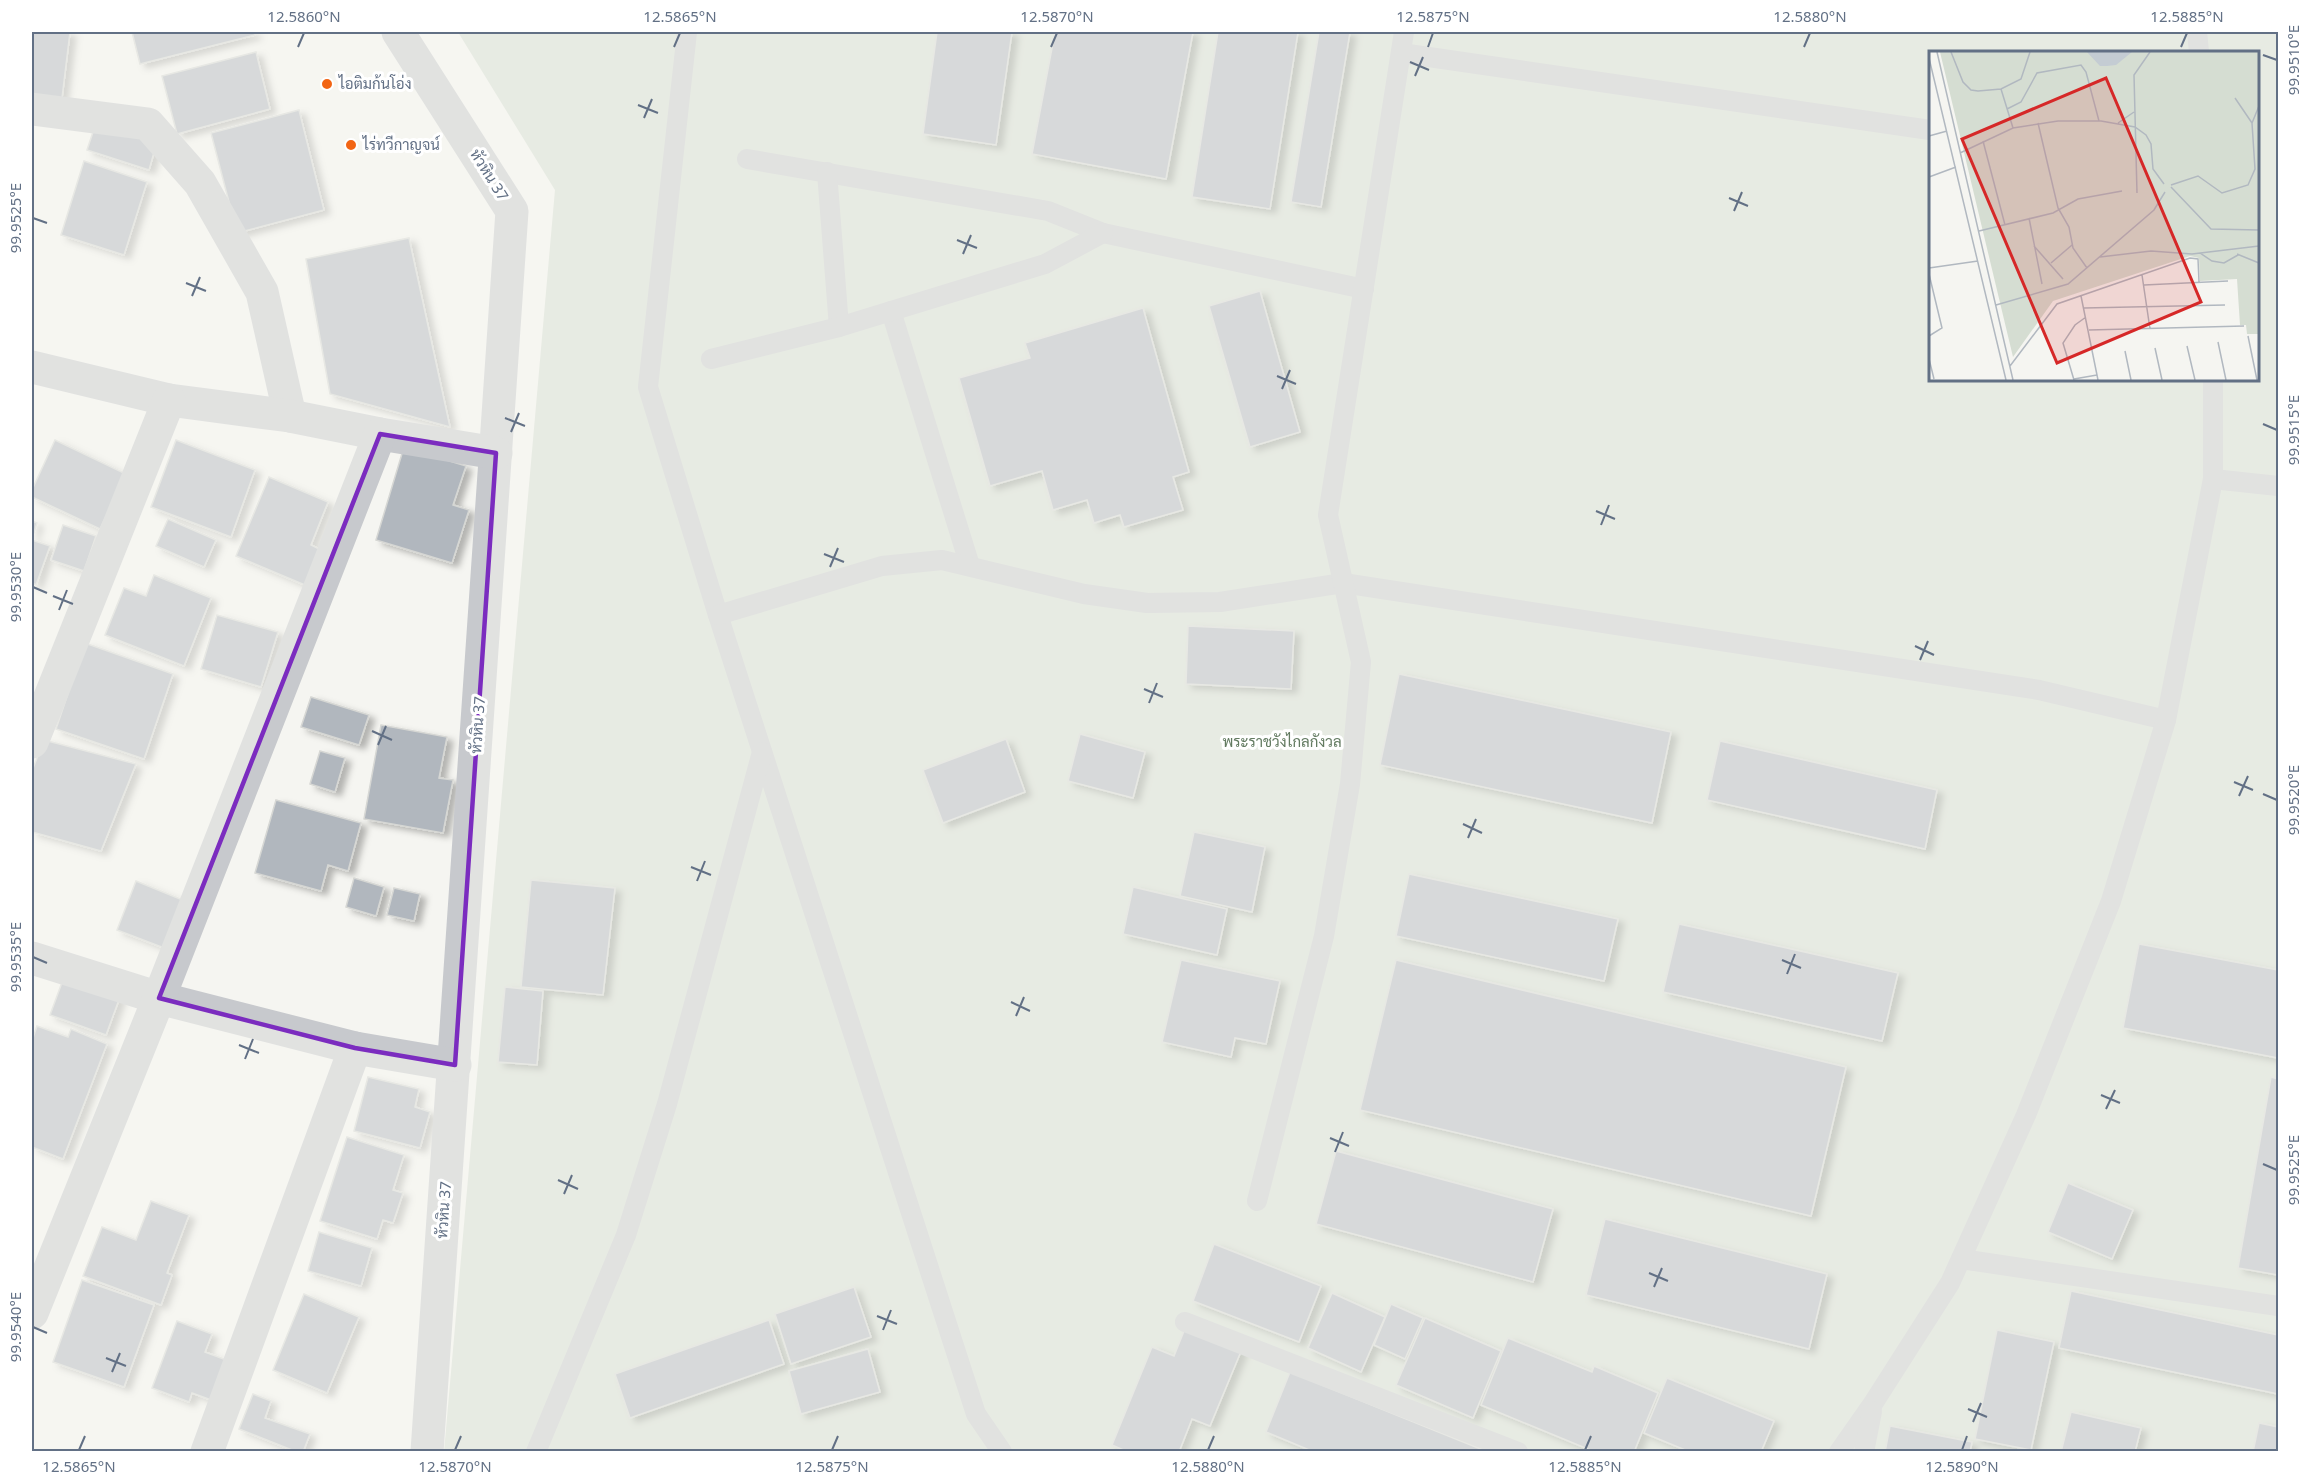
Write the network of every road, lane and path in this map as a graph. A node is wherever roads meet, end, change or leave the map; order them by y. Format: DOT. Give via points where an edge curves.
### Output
graph roads {
  1 [pos="398,32"];
  2 [pos="687,32"];
  3 [pos="1404,32"];
  4 [pos="2197,32"];
  5 [pos="2199,51"];
  6 [pos="1401,53"];
  7 [pos="32,109"];
  8 [pos="1929,130"];
  9 [pos="747,159"];
  10 [pos="827,172"];
  11 [pos="1103,233"];
  12 [pos="1364,289"];
  13 [pos="891,311"];
  14 [pos="838,327"];
  15 [pos="711,359"];
  16 [pos="32,367"];
  17 [pos="2213,381"];
  18 [pos="169,400"];
  19 [pos="290,416"];
  20 [pos="380,434"];
  21 [pos="496,453"];
  22 [pos="2213,479"];
  23 [pos="2278,486"];
  24 [pos="970,566"];
  25 [pos="1343,583"];
  26 [pos="718,615"];
  27 [pos="2166,720"];
  28 [pos="32,742"];
  29 [pos="762,752"];
  30 [pos="32,958"];
  31 [pos="159,998"];
  32 [pos="355,1048"];
  33 [pos="455,1065"];
  34 [pos="1257,1201"];
  35 [pos="1961,1259"];
  36 [pos="2278,1306"];
  37 [pos="32,1313"];
  38 [pos="1185,1322"];
  39 [pos="1874,1402"];
  40 [pos="207,1452"];
  41 [pos="427,1452"];
  42 [pos="536,1452"];
  43 [pos="1002,1452"];
  44 [pos="1518,1452"];
  45 [pos="1839,1452"];
  46 [pos="1864,1452"];
  1 -- 21 [label="street, หัวหิน 37" via="512,212"];
  2 -- 26 [label="lane" via="648,387"];
  3 -- 6 [label="lane"];
  4 -- 5 [label="lane"];
  6 -- 8 [label="lane"];
  6 -- 12 [label="lane"];
  7 -- 19 [label="street" via="148,123 200,183 262,292"];
  9 -- 10 [label="lane"];
  10 -- 11 [label="lane" via="1048,211"];
  10 -- 14 [label="lane"];
  11 -- 12 [label="lane"];
  11 -- 13 [label="lane" via="1045,264"];
  12 -- 25 [label="lane" via="1328,515"];
  13 -- 14 [label="lane"];
  13 -- 24 [label="lane"];
  14 -- 15 [label="lane"];
  16 -- 18 [label="street"];
  17 -- 22 [label="lane"];
  18 -- 19 [label="street"];
  18 -- 28 [label="street"];
  19 -- 20 [label="street"];
  20 -- 21 [label="street"];
  20 -- 31 [label="street"];
  21 -- 33 [label="street, หัวหิน 37"];
  22 -- 23 [label="lane"];
  22 -- 27 [label="lane"];
  24 -- 25 [label="lane" via="1084,594 1147,603 1220,602"];
  24 -- 26 [label="lane" via="942,560 882,566"];
  25 -- 27 [label="lane" via="2039,690"];
  25 -- 34 [label="lane" via="1361,662 1350,784 1324,936"];
  26 -- 29 [label="lane"];
  27 -- 35 [label="lane" via="2111,901 2026,1115"];
  29 -- 42 [label="lane" via="667,1104 626,1235"];
  29 -- 43 [label="lane" via="976,1414"];
  30 -- 31 [label="street"];
  31 -- 32 [label="street"];
  31 -- 37 [label="street"];
  32 -- 33 [label="street"];
  32 -- 40 [label="street"];
  33 -- 41 [label="street, หัวหิน 37"];
  35 -- 36 [label="lane"];
  35 -- 39 [label="lane" via="1950,1283"];
  38 -- 44 [label="lane"];
  39 -- 45 [label="lane"];
  39 -- 46 [label="lane"];
}
